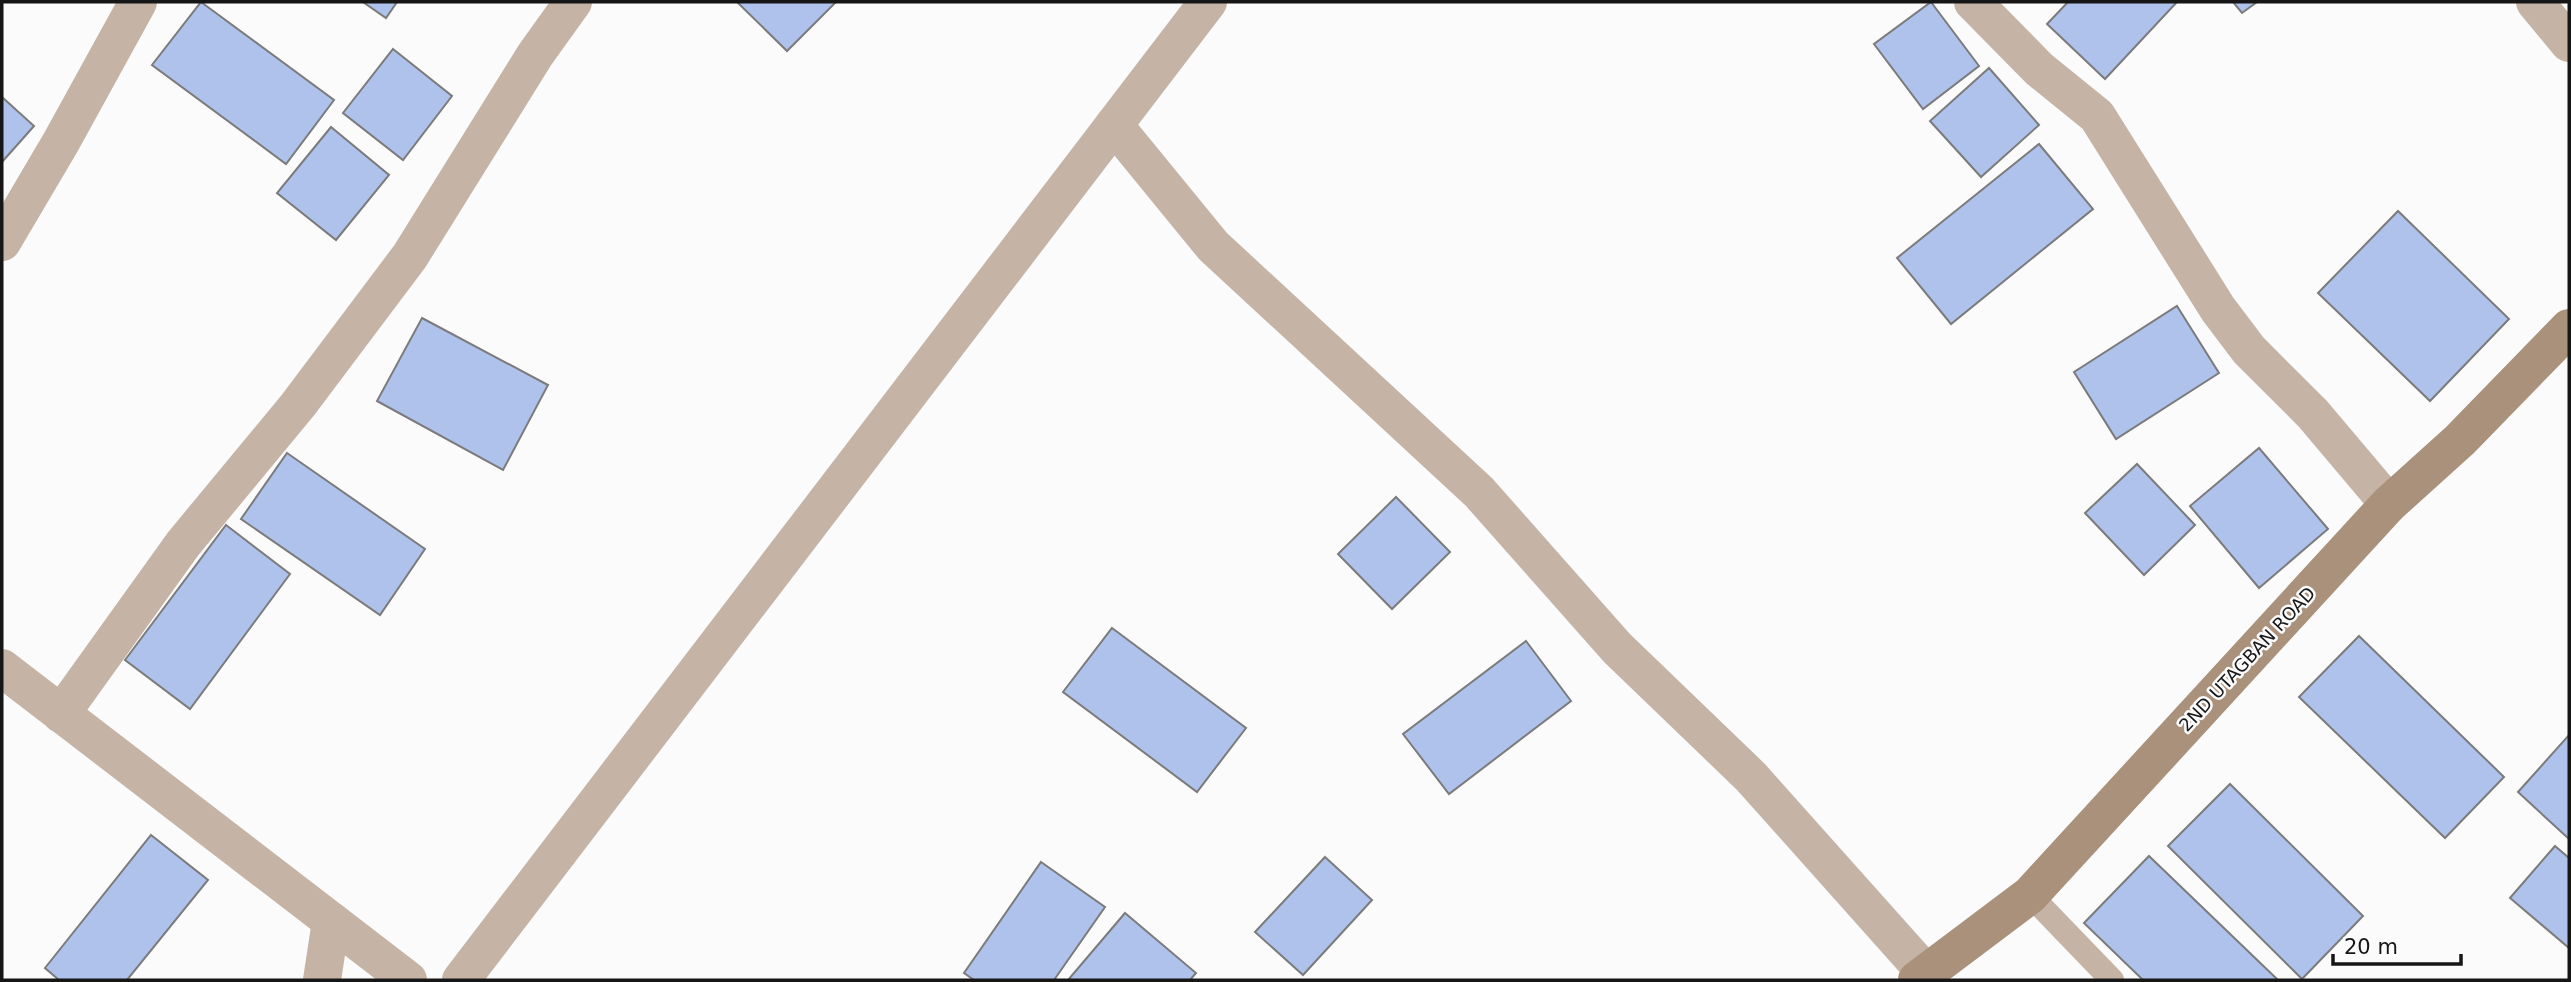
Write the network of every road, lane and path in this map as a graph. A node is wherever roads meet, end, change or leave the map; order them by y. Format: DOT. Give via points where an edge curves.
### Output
graph roads {
  1 [pos="138,2"];
  2 [pos="573,2"];
  3 [pos="1208,2"];
  4 [pos="1973,2"];
  5 [pos="2535,2"];
  6 [pos="2569,43"];
  7 [pos="1114,125"];
  8 [pos="2,242"];
  9 [pos="2569,328"];
  10 [pos="2389,504"];
  11 [pos="5,678"];
  12 [pos="61,714"];
  13 [pos="2030,895"];
  14 [pos="331,921"];
  15 [pos="1921,976"];
  16 [pos="322,980"];
  17 [pos="408,980"];
  18 [pos="461,980"];
  19 [pos="2112,980"];
  1 -- 8 [label="street"];
  2 -- 12 [label="street" via="535,54 410,256 298,405 183,544"];
  3 -- 7 [label="street"];
  4 -- 10 [label="street" via="2039,69 2097,116 2218,309 2249,350 2313,414"];
  5 -- 6 [label="street"];
  7 -- 15 [label="street" via="1213,246 1479,492 1617,648 1751,777"];
  7 -- 18 [label="street"];
  9 -- 10 [label="street, 2ND UTAGBAN ROAD" via="2460,440"];
  10 -- 13 [label="street, 2ND UTAGBAN ROAD"];
  11 -- 12 [label="street"];
  12 -- 14 [label="street"];
  13 -- 15 [label="street, 2ND UTAGBAN ROAD"];
  13 -- 19 [label="lane"];
  14 -- 16 [label="street"];
  14 -- 17 [label="street"];
}
